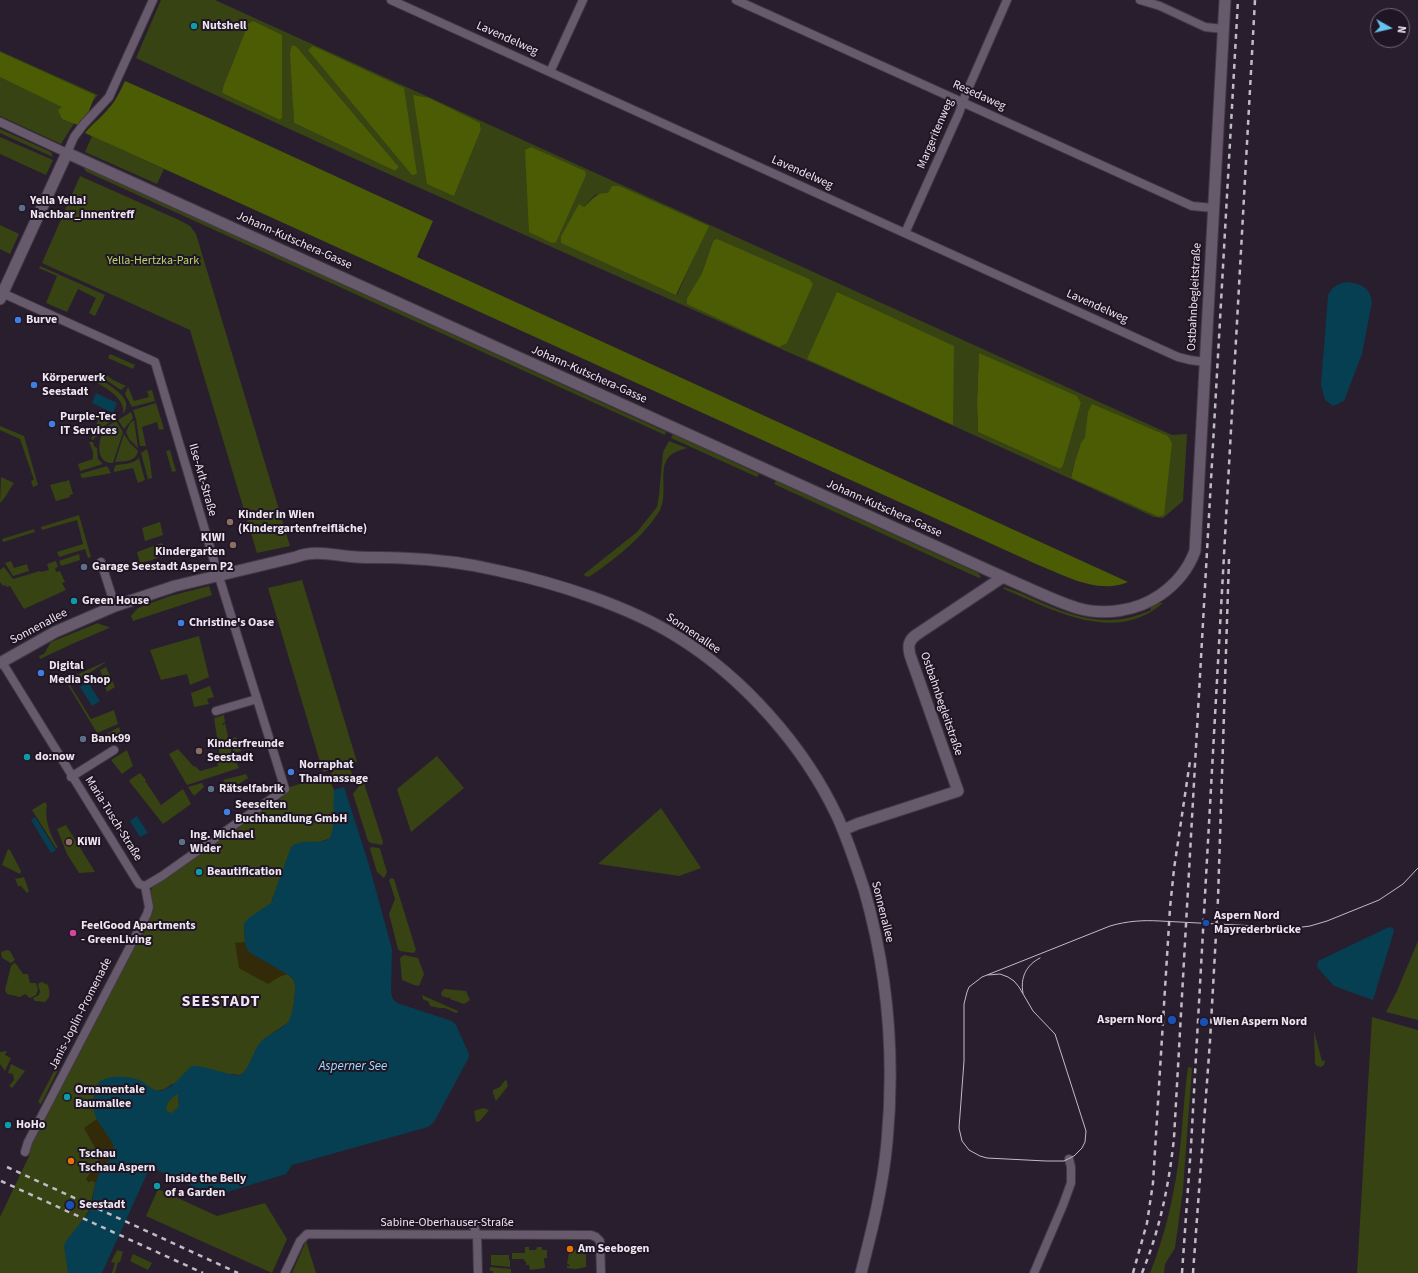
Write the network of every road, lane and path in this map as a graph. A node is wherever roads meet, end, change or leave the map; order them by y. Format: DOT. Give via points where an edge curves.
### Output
graph roads {
  1 [pos="153,0"];
  2 [pos="391,0"];
  3 [pos="583,0"];
  4 [pos="736,0"];
  5 [pos="1007,0"];
  6 [pos="1140,0"];
  7 [pos="1225,0"];
  8 [pos="1223,29"];
  9 [pos="550,72"];
  10 [pos="963,102"];
  11 [pos="0,122"];
  12 [pos="67,153"];
  13 [pos="1213,208"];
  14 [pos="905,233"];
  15 [pos="1,295"];
  16 [pos="1205,362"];
  17 [pos="101,562"];
  18 [pos="218,575"];
  19 [pos="1003,577"];
  20 [pos="1171,588"];
  21 [pos="115,606"];
  22 [pos="0,662"];
  23 [pos="257,699"];
  24 [pos="216,711"];
  25 [pos="114,750"];
  26 [pos="72,777"];
  27 [pos="843,830"];
  28 [pos="145,886"];
  29 [pos="25,1152"];
  30 [pos="1069,1159"];
  31 [pos="473,1224"];
  32 [pos="477,1236"];
  33 [pos="285,1273"];
  34 [pos="478,1273"];
  35 [pos="601,1273"];
  36 [pos="861,1273"];
  37 [pos="1034,1273"];
  1 -- 12 [label="street" via="109,97 83,125"];
  2 -- 9 [label="street, Lavendelweg"];
  3 -- 9 [label="street"];
  4 -- 10 [label="street, Resedaweg"];
  5 -- 10 [label="street, Margeritenweg"];
  6 -- 8 [label="street" via="1160,6 1205,27"];
  7 -- 8 [label="street, Ostbahnbegleitstraße"];
  8 -- 13 [label="street, Ostbahnbegleitstraße"];
  9 -- 14 [label="street, Lavendelweg"];
  10 -- 13 [label="street, Resedaweg" via="1192,206"];
  10 -- 14 [label="street, Margeritenweg"];
  11 -- 12 [label="street, Johann-Kutschera-Gasse"];
  12 -- 15 [label="street"];
  12 -- 19 [label="street, Johann-Kutschera-Gasse"];
  13 -- 16 [label="street, Ostbahnbegleitstraße"];
  14 -- 16 [label="street, Lavendelweg" via="1178,357"];
  15 -- 18 [label="street, Ilse-Arlt-Straße" via="155,362"];
  16 -- 20 [label="street, Ostbahnbegleitstraße" via="1195,551 1190,564"];
  17 -- 21 [label="street"];
  18 -- 21 [label="street, Sonnenallee"];
  18 -- 23 [label="street, Ilse-Arlt-Straße"];
  18 -- 27 [label="street, Sonnenallee" via="308,553 422,559 472,565 515,574 612,605 674,634 741,686 780,729 804,761 831,804"];
  19 -- 20 [label="street, Johann-Kutschera-Gasse" via="1058,601 1100,612 1124,610 1150,601"];
  19 -- 27 [label="street, Ostbahnbegleitstraße" via="916,634 909,643 910,656 958,791"];
  21 -- 22 [label="street, Sonnenallee" via="54,632"];
  22 -- 26 [label="street, Maria-Tusch-Straße"];
  23 -- 24 [label="street"];
  23 -- 28 [label="street, Ilse-Arlt-Straße" via="285,790"];
  25 -- 26 [label="street"];
  26 -- 28 [label="street, Maria-Tusch-Straße" via="139,884"];
  27 -- 36 [label="street, Sonnenallee" via="875,932 890,1041 891,1083 887,1145 878,1200"];
  28 -- 29 [label="street, Janis-Joplin-Promenade" via="149,907 147,914"];
  30 -- 37 [label="street" via="1071,1184"];
  31 -- 32 [label="street"];
  32 -- 33 [label="street, Sabine-Oberhauser-Straße" via="308,1234 300,1241"];
  32 -- 34 [label="street"];
  32 -- 35 [label="street, Sabine-Oberhauser-Straße" via="591,1235 600,1241"];
}
